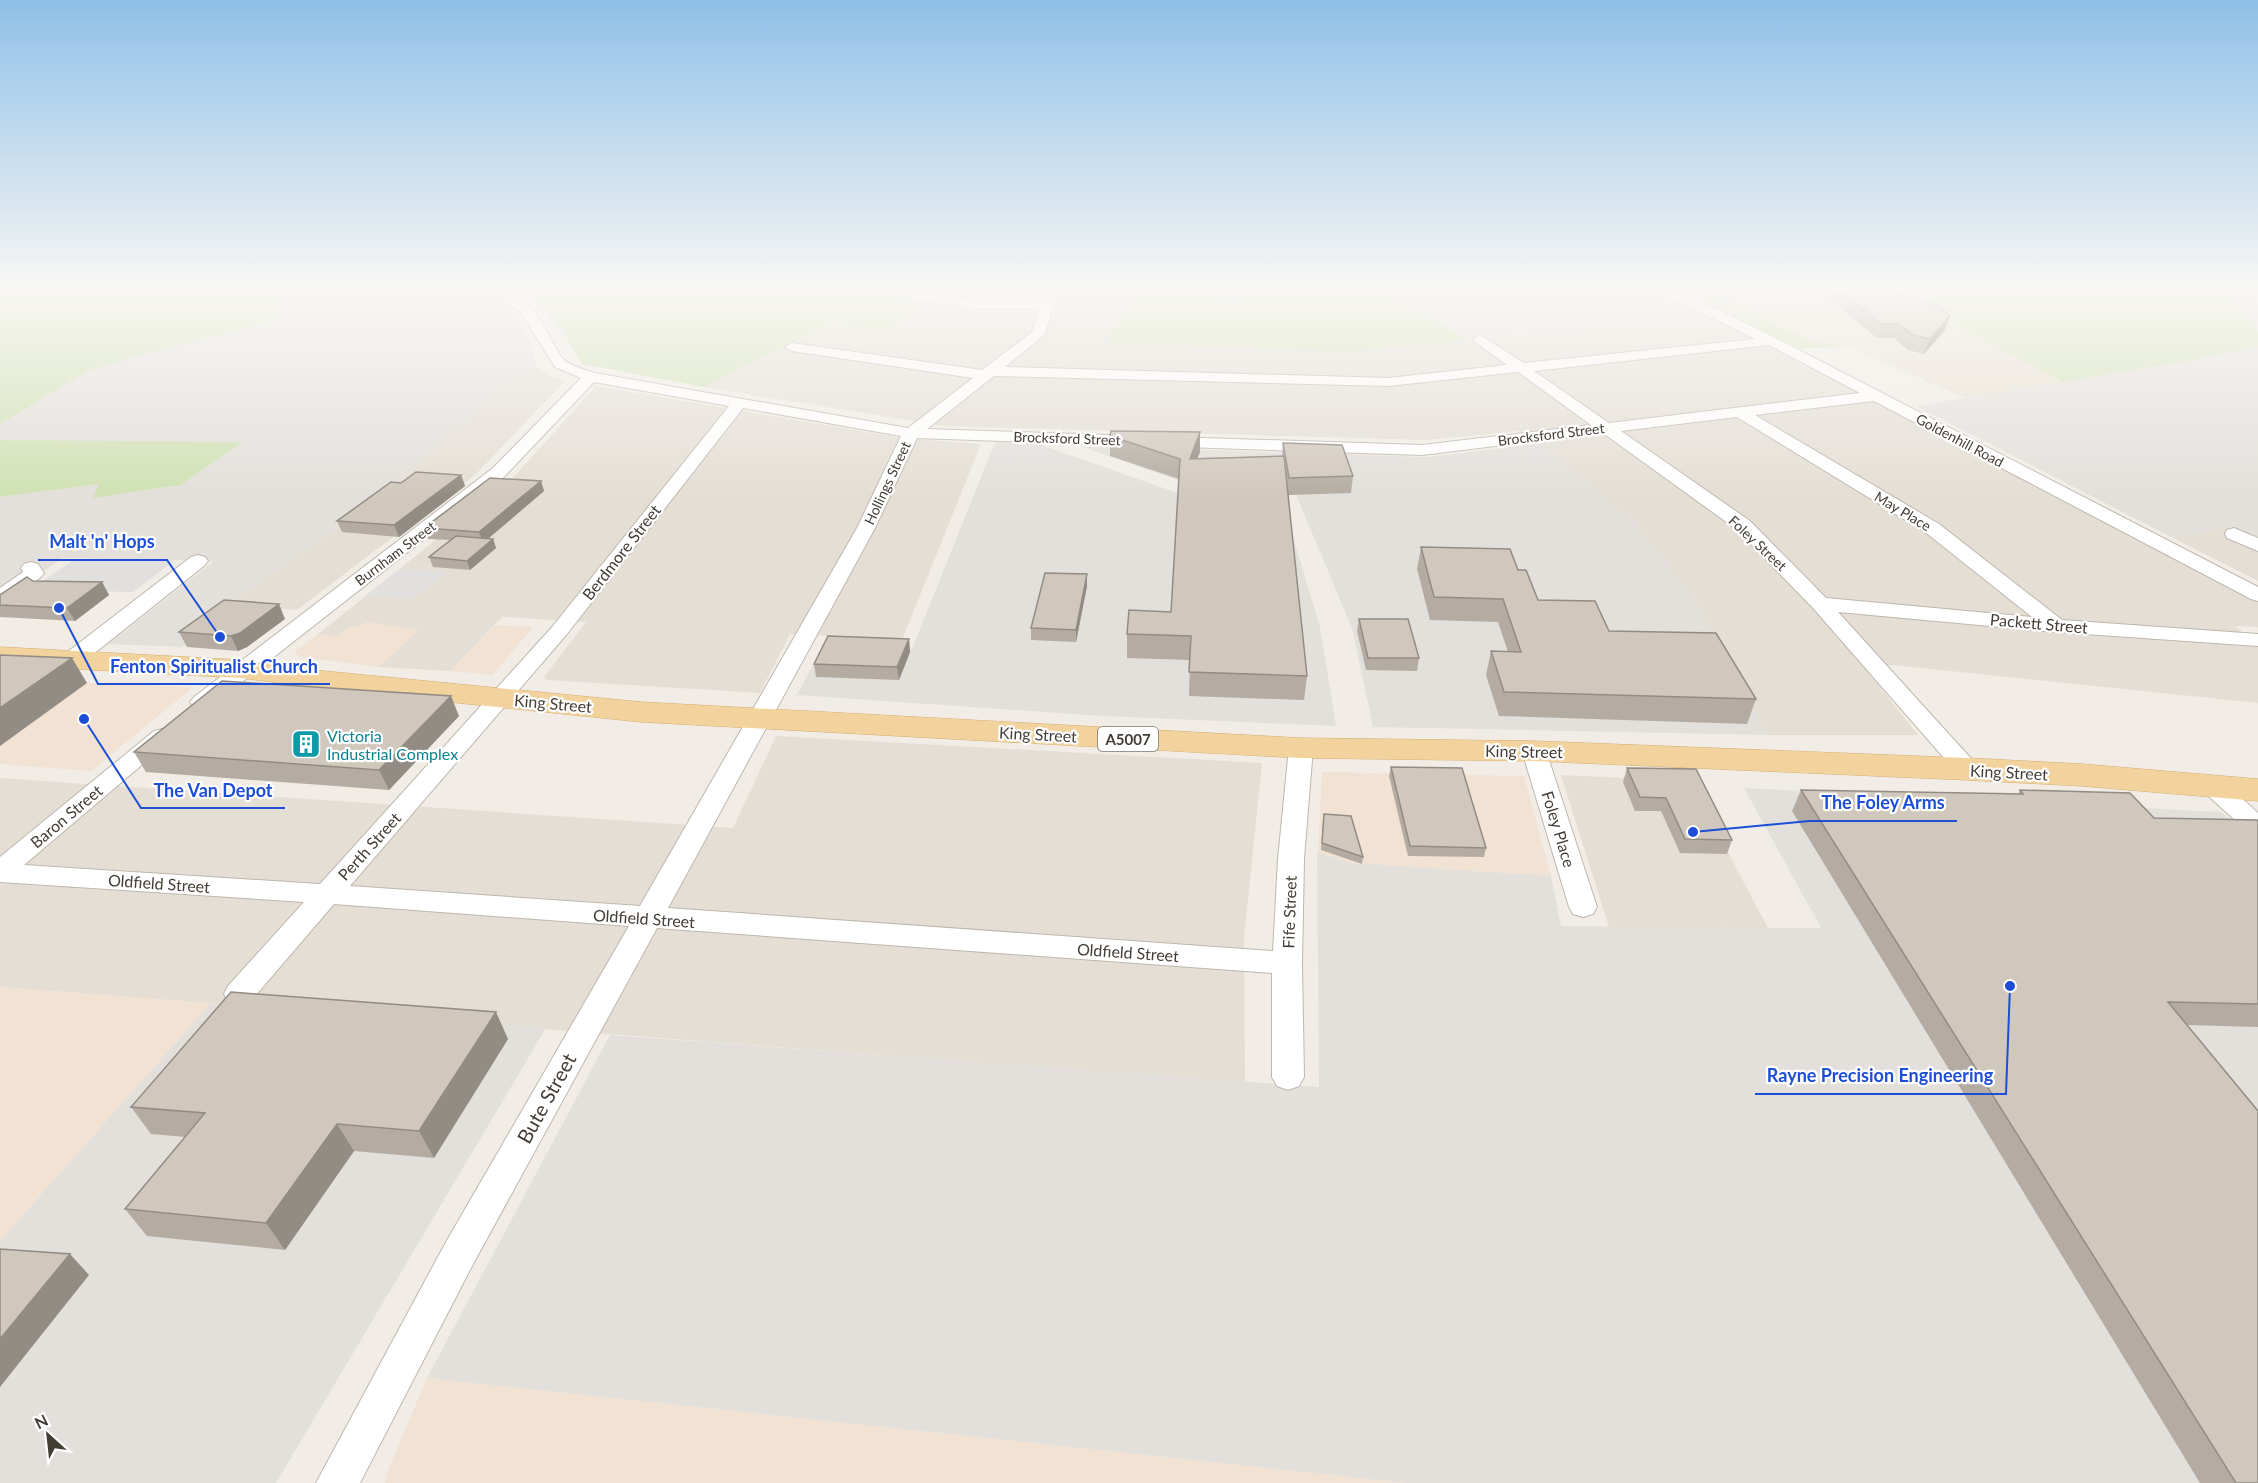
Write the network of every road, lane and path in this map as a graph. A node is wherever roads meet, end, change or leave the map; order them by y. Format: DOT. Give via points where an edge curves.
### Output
graph roads {
  1 [pos="558,360"];
  2 [pos="891,360"];
  3 [pos="1003,360"];
  4 [pos="1511,360"];
  5 [pos="1594,360"];
  6 [pos="1808,360"];
  7 [pos="1522,368"];
  8 [pos="986,373"];
  9 [pos="591,377"];
  10 [pos="1876,396"];
  11 [pos="740,402"];
  12 [pos="1739,412"];
  13 [pos="1605,427"];
  14 [pos="911,433"];
  15 [pos="2234,534"];
  16 [pos="2258,545"];
  17 [pos="198,561"];
  18 [pos="31,568"];
  19 [pos="2258,595"];
  20 [pos="0,598"];
  21 [pos="1821,604"];
  22 [pos="2056,626"];
  23 [pos="2258,640"];
  24 [pos="0,656"];
  25 [pos="74,658"];
  26 [pos="242,669"];
  27 [pos="499,699"];
  28 [pos="762,718"];
  29 [pos="1301,748"];
  30 [pos="1534,751"];
  31 [pos="1967,769"];
  32 [pos="2212,785"];
  33 [pos="2258,790"];
  34 [pos="2258,827"];
  35 [pos="0,872"];
  36 [pos="327,894"];
  37 [pos="1583,907"];
  38 [pos="649,918"];
  39 [pos="1287,963"];
  40 [pos="239,994"];
  41 [pos="1288,1077"];
  42 [pos="337,1483"];
  1 -- 9 [label="street, Brocksford Street"];
  2 -- 8 [label="street"];
  3 -- 8 [label="street, Hollings Street"];
  4 -- 7 [label="street, Foley Street"];
  5 -- 7 [label="street"];
  6 -- 10 [label="street, Goldenhill Road"];
  7 -- 8 [label="street" via="1388,382"];
  7 -- 13 [label="street, Foley Street"];
  8 -- 14 [label="street, Hollings Street"];
  9 -- 11 [label="street, Brocksford Street"];
  9 -- 26 [label="street, Burnham Street" via="499,472"];
  10 -- 12 [label="street, Brocksford Street"];
  10 -- 19 [label="street, Goldenhill Road"];
  11 -- 14 [label="street, Brocksford Street"];
  11 -- 27 [label="street, Berdmore Street" via="560,630"];
  12 -- 13 [label="street, Brocksford Street"];
  12 -- 22 [label="street, May Place" via="1932,528"];
  13 -- 14 [label="street, Brocksford Street" via="1422,450"];
  13 -- 21 [label="street, Foley Street" via="1743,525"];
  14 -- 28 [label="street, Hollings Street" via="866,528"];
  15 -- 16 [label="street"];
  17 -- 25 [label="street"];
  18 -- 20 [label="street" via="34,573"];
  21 -- 22 [label="street, Packett Street"];
  21 -- 31 [label="street, Foley Street"];
  22 -- 23 [label="street, Packett Street"];
  24 -- 25 [label="main road, King Street / A5007"];
  25 -- 26 [label="main road, King Street / A5007"];
  26 -- 27 [label="main road, King Street / A5007"];
  26 -- 35 [label="street, Baron Street"];
  27 -- 28 [label="main road, King Street / A5007"];
  27 -- 36 [label="street, Perth Street"];
  28 -- 29 [label="main road, King Street / A5007"];
  28 -- 38 [label="street, Bute Street"];
  29 -- 30 [label="main road, King Street / A5007"];
  29 -- 39 [label="street, Fife Street"];
  30 -- 31 [label="main road, King Street / A5007"];
  30 -- 37 [label="street, Foley Place"];
  31 -- 32 [label="main road, King Street / A5007"];
  32 -- 33 [label="main road, King Street / A5007"];
  32 -- 34 [label="street"];
  35 -- 36 [label="street, Oldfield Street"];
  36 -- 38 [label="street, Oldfield Street"];
  36 -- 40 [label="street, Perth Street"];
  38 -- 39 [label="street, Oldfield Street"];
  38 -- 42 [label="street, Bute Street" via="464,1244"];
  39 -- 41 [label="street, Fife Street"];
}
